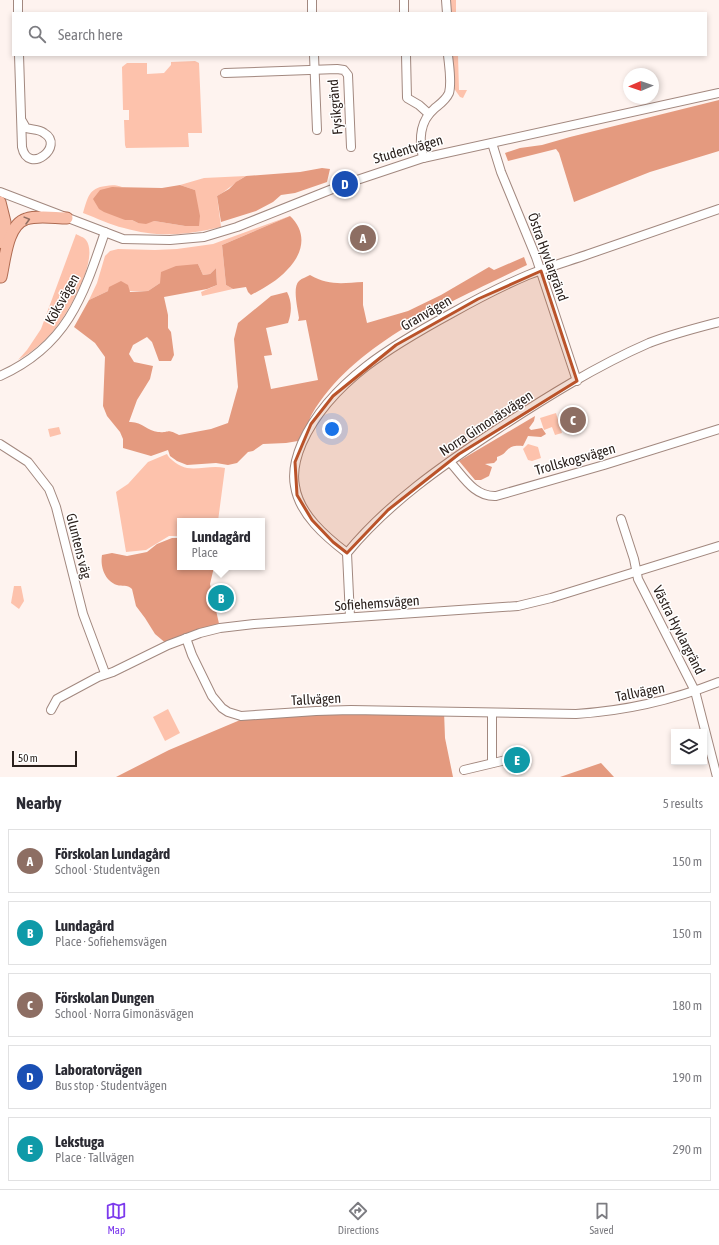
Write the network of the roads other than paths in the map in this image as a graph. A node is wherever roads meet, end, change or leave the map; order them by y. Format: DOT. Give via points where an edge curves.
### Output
graph roads {
  1 [pos="18,0"];
  2 [pos="312,0"];
  3 [pos="404,0"];
  4 [pos="446,0"];
  5 [pos="18,12"];
  6 [pos="312,12"];
  7 [pos="404,12"];
  8 [pos="447,12"];
  9 [pos="19,56"];
  10 [pos="314,56"];
  11 [pos="406,56"];
  12 [pos="448,56"];
  13 [pos="314,70"];
  14 [pos="225,73"];
  15 [pos="719,93"];
  16 [pos="429,114"];
  17 [pos="22,122"];
  18 [pos="317,130"];
  19 [pos="492,144"];
  20 [pos="351,147"];
  21 [pos="423,158"];
  22 [pos="0,192"];
  23 [pos="0,202"];
  24 [pos="719,209"];
  25 [pos="67,218"];
  26 [pos="105,232"];
  27 [pos="541,271"];
  28 [pos="1,282"];
  29 [pos="719,322"];
  30 [pos="0,376"];
  31 [pos="577,381"];
  32 [pos="719,429"];
  33 [pos="0,444"];
  34 [pos="450,462"];
  35 [pos="621,519"];
  36 [pos="719,546"];
  37 [pos="347,553"];
  38 [pos="636,571"];
  39 [pos="350,617"];
  40 [pos="186,638"];
  41 [pos="105,673"];
  42 [pos="719,682"];
  43 [pos="695,691"];
  44 [pos="51,710"];
  45 [pos="492,713"];
  46 [pos="506,760"];
  47 [pos="492,763"];
  48 [pos="464,770"];
  49 [pos="717,777"];
  1 -- 5 [label="street"];
  2 -- 6 [label="street"];
  3 -- 7 [label="street"];
  4 -- 8 [label="street"];
  9 -- 17 [label="street"];
  10 -- 13 [label="street, Fysikgränd"];
  11 -- 16 [label="street" via="407,98"];
  12 -- 16 [label="street" via="450,88 442,103"];
  13 -- 14 [label="street, Fysikgränd"];
  13 -- 18 [label="street, Fysikgränd"];
  13 -- 20 [label="street, Fysikgränd" via="344,70 348,75"];
  15 -- 19 [label="street, Studentvägen"];
  16 -- 21 [label="street" via="420,138"];
  17 -- 17 [label="street" via="24,152 33,159 43,157 49,148 48,135 26,128"];
  19 -- 21 [label="street, Studentvägen"];
  19 -- 27 [label="street, Östra Hyvlargränd"];
  21 -- 26 [label="street, Studentvägen" via="345,184 204,238 123,239"];
  22 -- 25 [label="street, Studentvägen"];
  23 -- 28 [label="main road" via="5,222"];
  24 -- 27 [label="street, Granvägen"];
  25 -- 26 [label="street, Studentvägen"];
  28 -- 25 [label="main road, Studentvägen, one-way" via="10,235 16,225 31,218"];
  26 -- 30 [label="street, Köksvägen" via="79,301 60,332 30,359"];
  27 -- 31 [label="street, Östra Hyvlargränd"];
  27 -- 37 [label="street, Granvägen" via="478,299 396,345 339,391 312,424 295,462 297,496 312,520"];
  29 -- 31 [label="street, Norra Gimonäsvägen" via="651,343"];
  31 -- 34 [label="street, Norra Gimonäsvägen" via="522,413"];
  32 -- 34 [label="street, Trollskogsvägen" via="496,496 475,490"];
  33 -- 41 [label="street, Gluntens väg" via="28,462 51,493 83,614"];
  34 -- 37 [label="street, Norra Gimonäsvägen" via="388,510"];
  35 -- 38 [label="street, Västra Hyvlargränd"];
  36 -- 38 [label="street, Sofiehemsvägen"];
  37 -- 39 [label="street"];
  38 -- 39 [label="street, Sofiehemsvägen" via="516,606"];
  38 -- 43 [label="street, Västra Hyvlargränd"];
  39 -- 40 [label="street, Sofiehemsvägen" via="236,625"];
  40 -- 41 [label="street, Sofiehemsvägen" via="113,672"];
  40 -- 45 [label="street, Tallvägen" via="212,696 222,708 234,714 351,710"];
  41 -- 44 [label="street, Sofiehemsvägen" via="57,699"];
  42 -- 43 [label="street, Tallvägen"];
  43 -- 45 [label="street, Tallvägen" via="637,707 594,713"];
  43 -- 49 [label="street, Västra Hyvlargränd"];
  45 -- 47 [label="street"];
  46 -- 47 [label="street"];
  47 -- 48 [label="street"];
}
